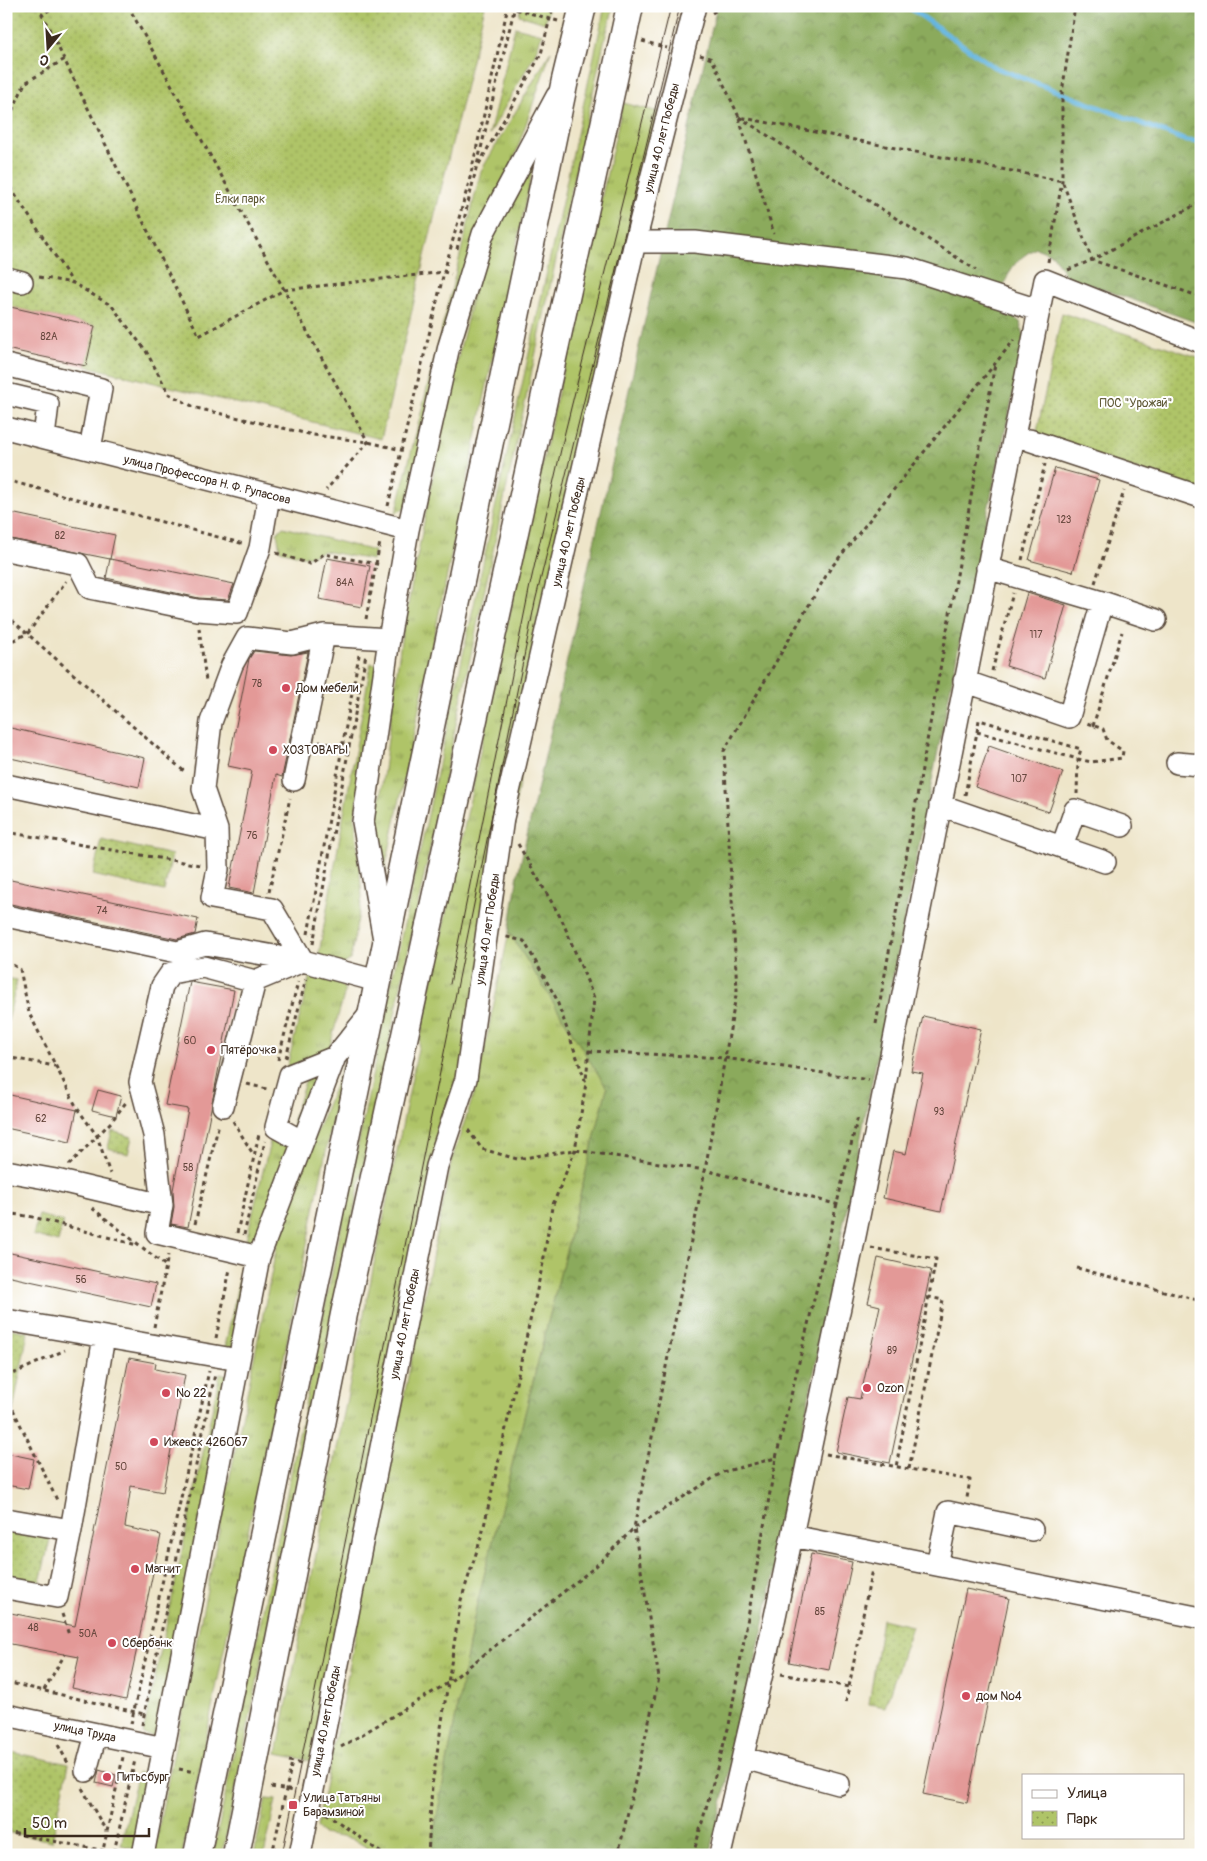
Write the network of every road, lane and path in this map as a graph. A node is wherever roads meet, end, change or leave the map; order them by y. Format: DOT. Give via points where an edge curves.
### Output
graph roads {
  1 [pos="57,6"];
  2 [pos="128,6"];
  3 [pos="553,6"];
  4 [pos="583,6"];
  5 [pos="630,6"];
  6 [pos="695,6"];
  7 [pos="1075,6"];
  8 [pos="508,7"];
  9 [pos="515,8"];
  10 [pos="551,20"];
  11 [pos="684,51"];
  12 [pos="65,59"];
  13 [pos="565,80"];
  14 [pos="739,117"];
  15 [pos="6,125"];
  16 [pos="477,167"];
  17 [pos="6,181"];
  18 [pos="1062,181"];
  19 [pos="469,182"];
  20 [pos="1201,202"];
  21 [pos="635,242"];
  22 [pos="779,252"];
  23 [pos="456,254"];
  24 [pos="1092,260"];
  25 [pos="453,264"];
  26 [pos="444,272"];
  27 [pos="980,272"];
  28 [pos="451,274"];
  29 [pos="21,279"];
  30 [pos="1045,280"];
  31 [pos="73,283"];
  32 [pos="449,283"];
  33 [pos="284,290"];
  34 [pos="1201,297"];
  35 [pos="1038,310"];
  36 [pos="1201,342"];
  37 [pos="996,363"];
  38 [pos="6,365"];
  39 [pos="51,376"];
  40 [pos="6,394"];
  41 [pos="48,404"];
  42 [pos="6,428"];
  43 [pos="44,438"];
  44 [pos="1029,440"];
  45 [pos="368,442"];
  46 [pos="90,449"];
  47 [pos="401,450"];
  48 [pos="407,452"];
  49 [pos="6,480"];
  50 [pos="269,496"];
  51 [pos="1201,498"];
  52 [pos="311,506"];
  53 [pos="394,527"];
  54 [pos="260,548"];
  55 [pos="6,550"];
  56 [pos="78,564"];
  57 [pos="376,564"];
  58 [pos="382,565"];
  59 [pos="987,568"];
  60 [pos="381,574"];
  61 [pos="1102,602"];
  62 [pos="197,610"];
  63 [pos="6,615"];
  64 [pos="1156,620"];
  65 [pos="1122,632"];
  66 [pos="28,634"];
  67 [pos="324,634"];
  68 [pos="373,638"];
  69 [pos="6,644"];
  70 [pos="964,681"];
  71 [pos="207,685"];
  72 [pos="1069,717"];
  73 [pos="1094,726"];
  74 [pos="977,732"];
  75 [pos="304,739"];
  76 [pos="342,746"];
  77 [pos="1078,759"];
  78 [pos="1177,763"];
  79 [pos="1201,765"];
  80 [pos="6,785"];
  81 [pos="293,785"];
  82 [pos="203,789"];
  83 [pos="964,797"];
  84 [pos="940,805"];
  85 [pos="1075,810"];
  86 [pos="503,818"];
  87 [pos="1122,826"];
  88 [pos="217,830"];
  89 [pos="6,832"];
  90 [pos="1062,847"];
  91 [pos="1105,862"];
  92 [pos="218,868"];
  93 [pos="265,907"];
  94 [pos="6,916"];
  95 [pos="524,941"];
  96 [pos="385,945"];
  97 [pos="6,961"];
  98 [pos="307,962"];
  99 [pos="255,981"];
  100 [pos="377,981"];
  101 [pos="369,1016"];
  102 [pos="875,1030"];
  103 [pos="589,1051"];
  104 [pos="6,1057"];
  105 [pos="335,1057"];
  106 [pos="725,1058"];
  107 [pos="278,1062"];
  108 [pos="56,1066"];
  109 [pos="283,1068"];
  110 [pos="873,1077"];
  111 [pos="230,1080"];
  112 [pos="140,1082"];
  113 [pos="586,1083"];
  114 [pos="864,1089"];
  115 [pos="270,1090"];
  116 [pos="860,1108"];
  117 [pos="456,1110"];
  118 [pos="222,1112"];
  119 [pos="261,1127"];
  120 [pos="267,1134"];
  121 [pos="97,1136"];
  122 [pos="302,1141"];
  123 [pos="575,1150"];
  124 [pos="254,1155"];
  125 [pos="705,1170"];
  126 [pos="6,1171"];
  127 [pos="56,1180"];
  128 [pos="118,1196"];
  129 [pos="86,1204"];
  130 [pos="838,1204"];
  131 [pos="162,1205"];
  132 [pos="6,1213"];
  133 [pos="854,1238"];
  134 [pos="191,1242"];
  135 [pos="139,1246"];
  136 [pos="168,1253"];
  137 [pos="244,1254"];
  138 [pos="166,1266"];
  139 [pos="1077,1268"];
  140 [pos="929,1297"];
  141 [pos="1201,1301"];
  142 [pos="6,1320"];
  143 [pos="100,1336"];
  144 [pos="150,1346"];
  145 [pos="223,1358"];
  146 [pos="6,1377"];
  147 [pos="6,1395"];
  148 [pos="809,1451"];
  149 [pos="776,1458"];
  150 [pos="896,1467"];
  151 [pos="909,1469"];
  152 [pos="965,1516"];
  153 [pos="6,1519"];
  154 [pos="634,1528"];
  155 [pos="71,1530"];
  156 [pos="1032,1530"];
  157 [pos="792,1536"];
  158 [pos="937,1565"];
  159 [pos="873,1566"];
  160 [pos="6,1588"];
  161 [pos="1201,1618"];
  162 [pos="65,1654"];
  163 [pos="762,1671"];
  164 [pos="6,1682"];
  165 [pos="448,1683"];
  166 [pos="849,1687"];
  167 [pos="44,1690"];
  168 [pos="846,1702"];
  169 [pos="133,1711"];
  170 [pos="6,1715"];
  171 [pos="96,1734"];
  172 [pos="164,1748"];
  173 [pos="131,1750"];
  174 [pos="744,1758"];
  175 [pos="318,1761"];
  176 [pos="292,1762"];
  177 [pos="173,1767"];
  178 [pos="86,1771"];
  179 [pos="198,1772"];
  180 [pos="839,1784"];
  181 [pos="267,1786"];
  182 [pos="286,1790"];
  183 [pos="304,1797"];
  184 [pos="6,1832"];
  185 [pos="103,1850"];
  186 [pos="114,1852"];
  187 [pos="102,1855"];
  188 [pos="126,1855"];
  189 [pos="143,1855"];
  190 [pos="196,1855"];
  191 [pos="236,1855"];
  192 [pos="272,1855"];
  193 [pos="300,1855"];
  194 [pos="384,1855"];
  195 [pos="428,1855"];
  196 [pos="618,1855"];
  197 [pos="693,1855"];
  198 [pos="720,1855"];
  1 -- 12 [label="path" via="42,14"];
  2 -- 33 [label="path"];
  3 -- 10 [label="path"];
  4 -- 13 [label="main road"];
  5 -- 191 [label="main road" via="344,1314"];
  6 -- 11 [label="street, улица 40 лет Победы"];
  7 -- 18 [label="path" via="1062,93"];
  8 -- 9 [label="path"];
  8 -- 19 [label="path"];
  9 -- 10 [label="path"];
  9 -- 16 [label="path"];
  10 -- 16 [label="path" via="541,54"];
  11 -- 14 [label="path" via="712,59"];
  11 -- 21 [label="street, улица 40 лет Победы"];
  12 -- 15 [label="path" via="25,83"];
  12 -- 33 [label="path" via="199,336"];
  13 -- 53 [label="street" via="483,234"];
  13 -- 96 [label="main road"];
  14 -- 18 [label="path"];
  14 -- 22 [label="path"];
  14 -- 27 [label="path"];
  16 -- 19 [label="path"];
  16 -- 23 [label="path"];
  17 -- 31 [label="path"];
  18 -- 24 [label="path"];
  18 -- 30 [label="path"];
  19 -- 26 [label="path"];
  20 -- 24 [label="path"];
  21 -- 22 [label="street" via="695,242"];
  21 -- 86 [label="street, улица 40 лет Победы"];
  22 -- 35 [label="street" via="906,268"];
  24 -- 30 [label="path"];
  24 -- 34 [label="path"];
  25 -- 28 [label="path"];
  26 -- 28 [label="path"];
  26 -- 33 [label="path"];
  26 -- 47 [label="path"];
  28 -- 32 [label="path"];
  29 -- 31 [label="path"];
  30 -- 35 [label="street"];
  30 -- 36 [label="street"];
  31 -- 45 [label="path" via="112,306 146,350 169,394 196,408 312,435"];
  33 -- 45 [label="path"];
  35 -- 37 [label="path"];
  35 -- 59 [label="street"];
  37 -- 102 [label="path"];
  37 -- 106 [label="path" via="830,569 724,751 737,990"];
  38 -- 39 [label="street"];
  39 -- 41 [label="street"];
  39 -- 46 [label="street" via="101,389"];
  40 -- 41 [label="street"];
  41 -- 43 [label="street"];
  42 -- 43 [label="street, улица Профессора Н. Ф. Рупасова"];
  43 -- 46 [label="street, улица Профессора Н. Ф. Рупасова"];
  44 -- 51 [label="street"];
  45 -- 47 [label="path"];
  45 -- 52 [label="path"];
  46 -- 50 [label="street, улица Профессора Н. Ф. Рупасова"];
  47 -- 48 [label="path"];
  47 -- 53 [label="path"];
  49 -- 54 [label="path"];
  50 -- 52 [label="street, улица Профессора Н. Ф. Рупасова"];
  50 -- 54 [label="street"];
  52 -- 53 [label="street, улица Профессора Н. Ф. Рупасова"];
  53 -- 57 [label="path"];
  53 -- 58 [label="path"];
  53 -- 68 [label="street"];
  54 -- 57 [label="path" via="310,564 324,554"];
  54 -- 62 [label="street" via="237,613"];
  55 -- 56 [label="street"];
  56 -- 62 [label="street" via="90,588"];
  56 -- 66 [label="path"];
  57 -- 58 [label="path"];
  57 -- 68 [label="path"];
  58 -- 60 [label="path"];
  59 -- 61 [label="street"];
  59 -- 70 [label="street"];
  61 -- 64 [label="street"];
  61 -- 72 [label="street"];
  62 -- 71 [label="path"];
  63 -- 66 [label="path"];
  65 -- 73 [label="path"];
  66 -- 69 [label="path"];
  66 -- 82 [label="path"];
  67 -- 68 [label="street"];
  67 -- 75 [label="street"];
  67 -- 82 [label="street" via="292,643 248,638 232,665 212,722"];
  68 -- 76 [label="path"];
  68 -- 96 [label="street" via="363,822"];
  68 -- 98 [label="path"];
  70 -- 72 [label="street"];
  70 -- 84 [label="street"];
  72 -- 73 [label="path"];
  73 -- 77 [label="path" via="1103,729 1107,740 1124,751 1122,758 1091,762"];
  74 -- 77 [label="path"];
  74 -- 77 [label="path" via="979,720 1081,749"];
  74 -- 83 [label="path"];
  75 -- 76 [label="path"];
  75 -- 81 [label="street"];
  76 -- 98 [label="path"];
  77 -- 85 [label="path"];
  78 -- 79 [label="street"];
  80 -- 88 [label="street"];
  81 -- 93 [label="path"];
  82 -- 88 [label="street"];
  84 -- 90 [label="street"];
  84 -- 110 [label="street"];
  85 -- 87 [label="street"];
  85 -- 90 [label="street"];
  86 -- 103 [label="path" via="562,920 594,998"];
  86 -- 117 [label="street, улица 40 лет Победы" via="466,1079"];
  88 -- 92 [label="street"];
  89 -- 92 [label="path"];
  90 -- 91 [label="street"];
  92 -- 93 [label="street" via="212,898"];
  93 -- 98 [label="street" via="272,909"];
  94 -- 98 [label="street" via="177,952 205,944"];
  95 -- 113 [label="path" via="556,998"];
  96 -- 100 [label="main road"];
  97 -- 108 [label="path" via="20,969 29,1013"];
  98 -- 99 [label="street"];
  98 -- 100 [label="street"];
  98 -- 107 [label="path"];
  98 -- 109 [label="path"];
  99 -- 111 [label="street"];
  99 -- 112 [label="street" via="202,967 171,973 162,986"];
  100 -- 101 [label="main road"];
  101 -- 105 [label="street"];
  101 -- 190 [label="main road"];
  103 -- 106 [label="path"];
  103 -- 113 [label="path"];
  104 -- 108 [label="path"];
  105 -- 122 [label="street"];
  105 -- 122 [label="street" via="290,1075 276,1127"];
  106 -- 110 [label="path"];
  106 -- 125 [label="path"];
  108 -- 121 [label="path" via="77,1108"];
  110 -- 114 [label="path"];
  110 -- 133 [label="street"];
  111 -- 115 [label="path"];
  111 -- 118 [label="street"];
  112 -- 121 [label="path"];
  112 -- 131 [label="street" via="154,1135"];
  113 -- 123 [label="path"];
  116 -- 130 [label="path"];
  117 -- 123 [label="path" via="482,1149 517,1159"];
  117 -- 175 [label="street, улица 40 лет Победы" via="437,1166"];
  118 -- 124 [label="path"];
  118 -- 134 [label="path"];
  119 -- 124 [label="path"];
  120 -- 137 [label="path"];
  121 -- 127 [label="path"];
  121 -- 128 [label="path"];
  122 -- 137 [label="street"];
  123 -- 125 [label="path"];
  123 -- 165 [label="path" via="552,1207 543,1263 484,1526 461,1600"];
  124 -- 137 [label="path"];
  125 -- 130 [label="path"];
  125 -- 154 [label="path"];
  126 -- 127 [label="street"];
  127 -- 128 [label="street"];
  128 -- 131 [label="street"];
  129 -- 135 [label="path"];
  130 -- 133 [label="path"];
  130 -- 149 [label="path"];
  131 -- 134 [label="street" via="157,1234"];
  132 -- 135 [label="path" via="33,1217"];
  133 -- 140 [label="path" via="936,1259"];
  133 -- 148 [label="street"];
  134 -- 137 [label="street"];
  135 -- 138 [label="path"];
  136 -- 138 [label="path"];
  137 -- 145 [label="street"];
  137 -- 145 [label="path"];
  138 -- 144 [label="path"];
  139 -- 141 [label="path"];
  140 -- 150 [label="path"];
  140 -- 151 [label="path" via="943,1300"];
  142 -- 143 [label="street"];
  143 -- 144 [label="street"];
  143 -- 146 [label="path"];
  143 -- 155 [label="street"];
  144 -- 145 [label="street"];
  145 -- 169 [label="path"];
  145 -- 169 [label="path" via="144,1714"];
  145 -- 172 [label="street"];
  147 -- 155 [label="path"];
  148 -- 150 [label="path"];
  148 -- 157 [label="street"];
  149 -- 154 [label="path" via="723,1472"];
  149 -- 197 [label="path" via="729,1725"];
  150 -- 151 [label="path"];
  151 -- 152 [label="path" via="970,1480"];
  152 -- 156 [label="street"];
  152 -- 158 [label="street" via="948,1512"];
  153 -- 155 [label="street"];
  154 -- 165 [label="path" via="595,1568"];
  154 -- 196 [label="path" via="658,1678"];
  155 -- 160 [label="street" via="57,1597"];
  157 -- 158 [label="street"];
  157 -- 163 [label="street"];
  158 -- 161 [label="street"];
  159 -- 166 [label="path"];
  162 -- 167 [label="path"];
  163 -- 166 [label="path"];
  163 -- 174 [label="street"];
  164 -- 167 [label="path"];
  165 -- 175 [label="path"];
  165 -- 195 [label="path" via="432,1784"];
  166 -- 168 [label="path"];
  167 -- 169 [label="path"];
  170 -- 171 [label="street, улица Труда"];
  171 -- 173 [label="street, улица Труда"];
  171 -- 178 [label="street"];
  172 -- 173 [label="street, улица Труда"];
  172 -- 189 [label="street"];
  173 -- 185 [label="path"];
  173 -- 186 [label="path"];
  174 -- 180 [label="street"];
  174 -- 198 [label="street"];
  175 -- 183 [label="street, улица 40 лет Победы"];
  176 -- 182 [label="path"];
  177 -- 179 [label="path"];
  181 -- 182 [label="path"];
  182 -- 183 [label="path"];
  182 -- 192 [label="path"];
  183 -- 193 [label="street, улица 40 лет Победы"];
  183 -- 194 [label="path"];
  184 -- 185 [label="path"];
  185 -- 186 [label="path"];
  185 -- 187 [label="path"];
  186 -- 188 [label="path"];
}
